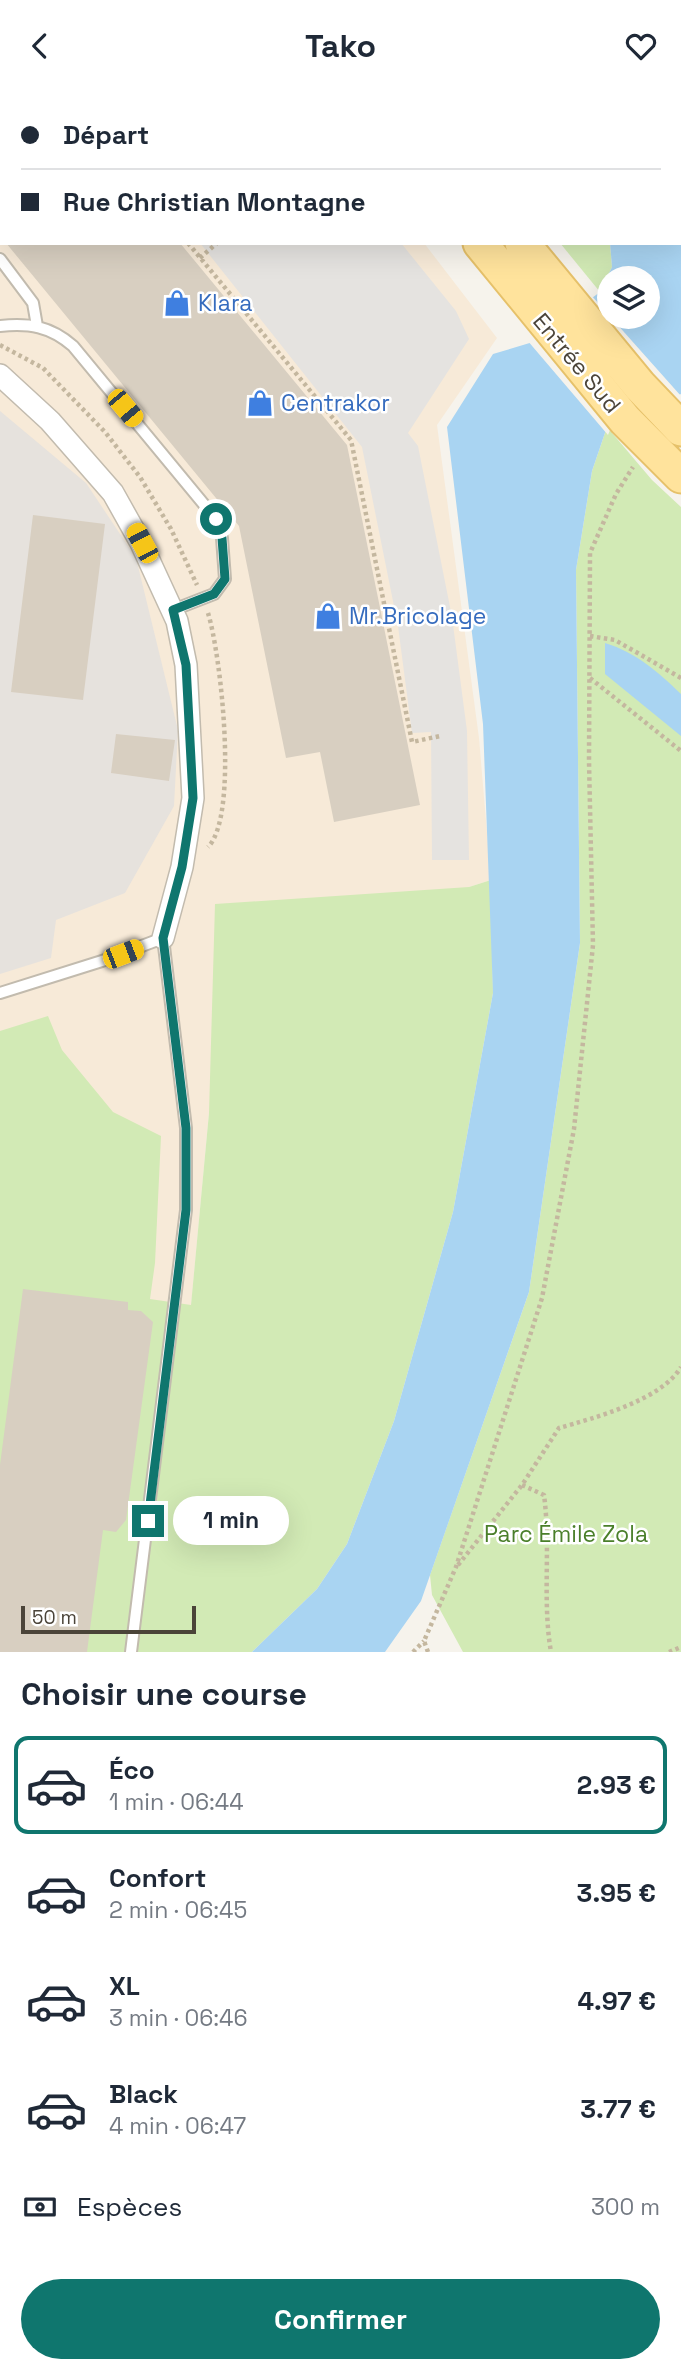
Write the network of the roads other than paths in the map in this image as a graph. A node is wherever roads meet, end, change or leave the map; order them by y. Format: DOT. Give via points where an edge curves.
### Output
graph roads {
  1 [pos="482,245"];
  2 [pos="524,245"];
  3 [pos="0,259"];
  4 [pos="0,326"];
  5 [pos="37,326"];
  6 [pos="0,375"];
  7 [pos="675,424"];
  8 [pos="681,476"];
  9 [pos="173,610"];
  10 [pos="163,938"];
  11 [pos="0,993"];
  12 [pos="131,1652"];
  1 -- 8 [label="main road, Entrée Sud" via="641,438"];
  2 -- 7 [label="main road, Entrée Sud"];
  3 -- 5 [label="lane" via="33,303"];
  4 -- 5 [label="lane"];
  5 -- 9 [label="lane" via="57,333 73,346 216,519 225,579 214,594"];
  6 -- 9 [label="street" via="50,421 123,507"];
  9 -- 10 [label="street" via="185,657 193,798 182,867"];
  10 -- 11 [label="lane"];
  10 -- 12 [label="lane" via="186,1128 186,1222"];
}
